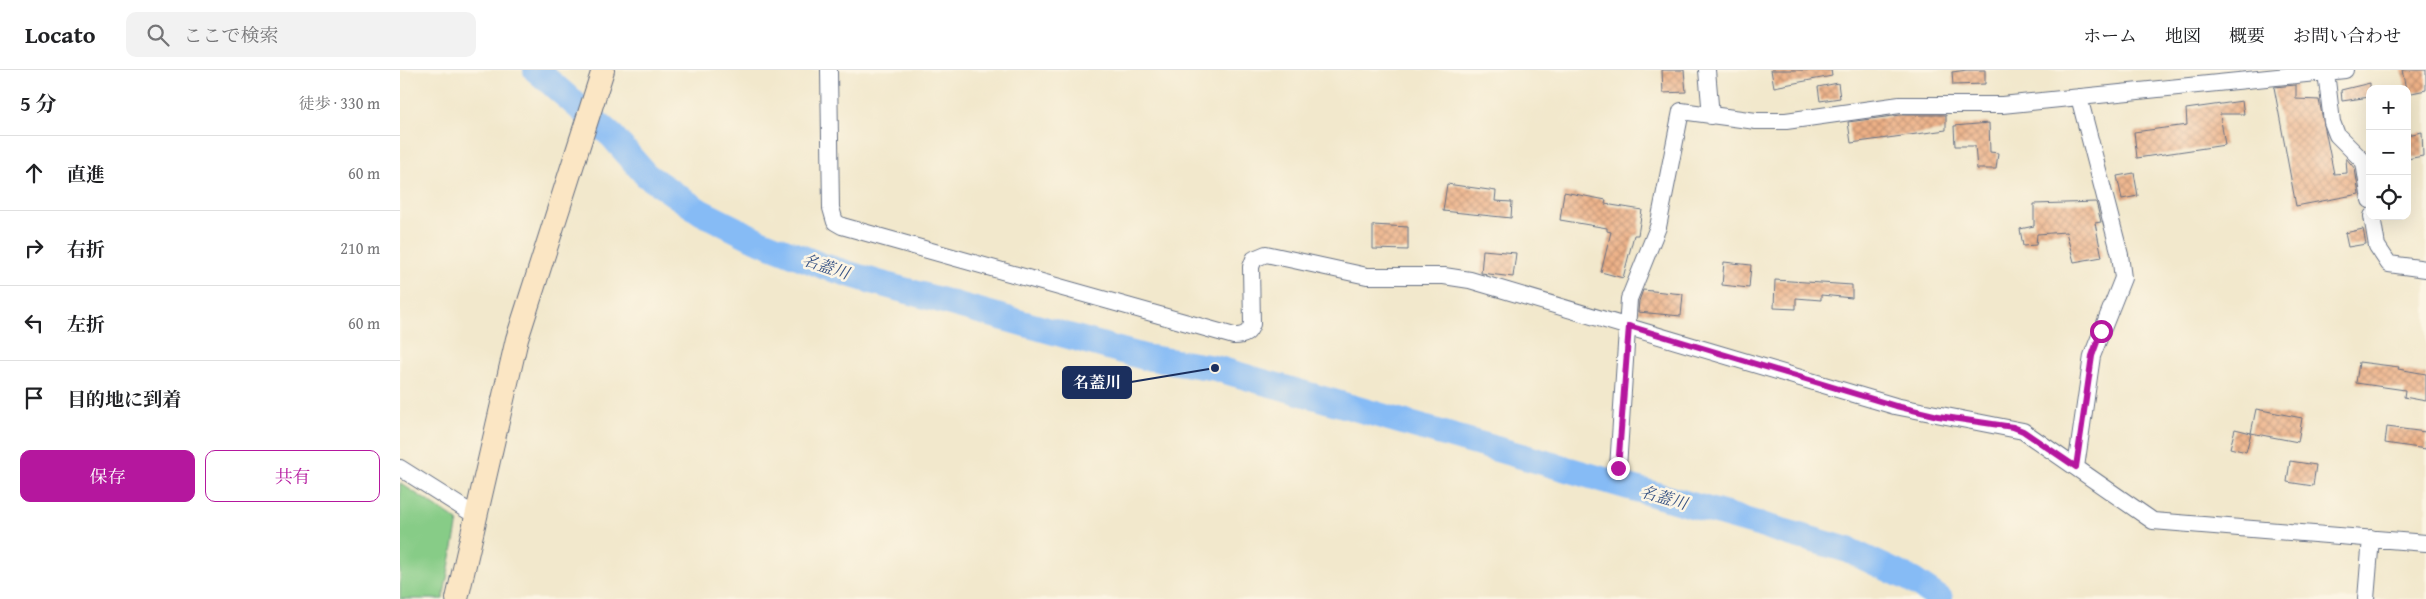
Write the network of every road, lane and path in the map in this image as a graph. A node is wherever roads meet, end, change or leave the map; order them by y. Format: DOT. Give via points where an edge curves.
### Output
graph roads {
  1 [pos="603,70"];
  2 [pos="829,70"];
  3 [pos="1707,70"];
  4 [pos="2345,70"];
  5 [pos="2326,72"];
  6 [pos="2079,97"];
  7 [pos="1711,116"];
  8 [pos="2366,175"];
  9 [pos="2373,220"];
  10 [pos="2426,269"];
  11 [pos="1629,326"];
  12 [pos="2076,467"];
  13 [pos="400,468"];
  14 [pos="1618,468"];
  15 [pos="476,516"];
  16 [pos="2370,538"];
  17 [pos="2426,542"];
  18 [pos="457,599"];
  19 [pos="2366,599"];
  1 -- 15 [label="street" via="517,339"];
  2 -- 11 [label="street" via="831,208 836,222 842,226 1234,336 1249,332 1252,324 1251,266 1254,259 1266,254 1367,276 1444,276 1470,280"];
  3 -- 7 [label="street"];
  4 -- 5 [label="street"];
  5 -- 6 [label="street"];
  5 -- 8 [label="street" via="2332,122 2337,135 2364,162"];
  6 -- 7 [label="street" via="2002,105 1900,105 1786,121"];
  6 -- 12 [label="street" via="2120,254 2123,278 2092,356"];
  7 -- 11 [label="street" via="1681,111 1658,227 1629,299"];
  9 -- 10 [label="street" via="2377,246 2389,264"];
  11 -- 12 [label="street" via="1896,406 2013,427"];
  11 -- 14 [label="street"];
  12 -- 16 [label="street" via="2153,522"];
  13 -- 15 [label="street"];
  15 -- 18 [label="street"];
  16 -- 17 [label="street"];
  16 -- 19 [label="street"];
}
